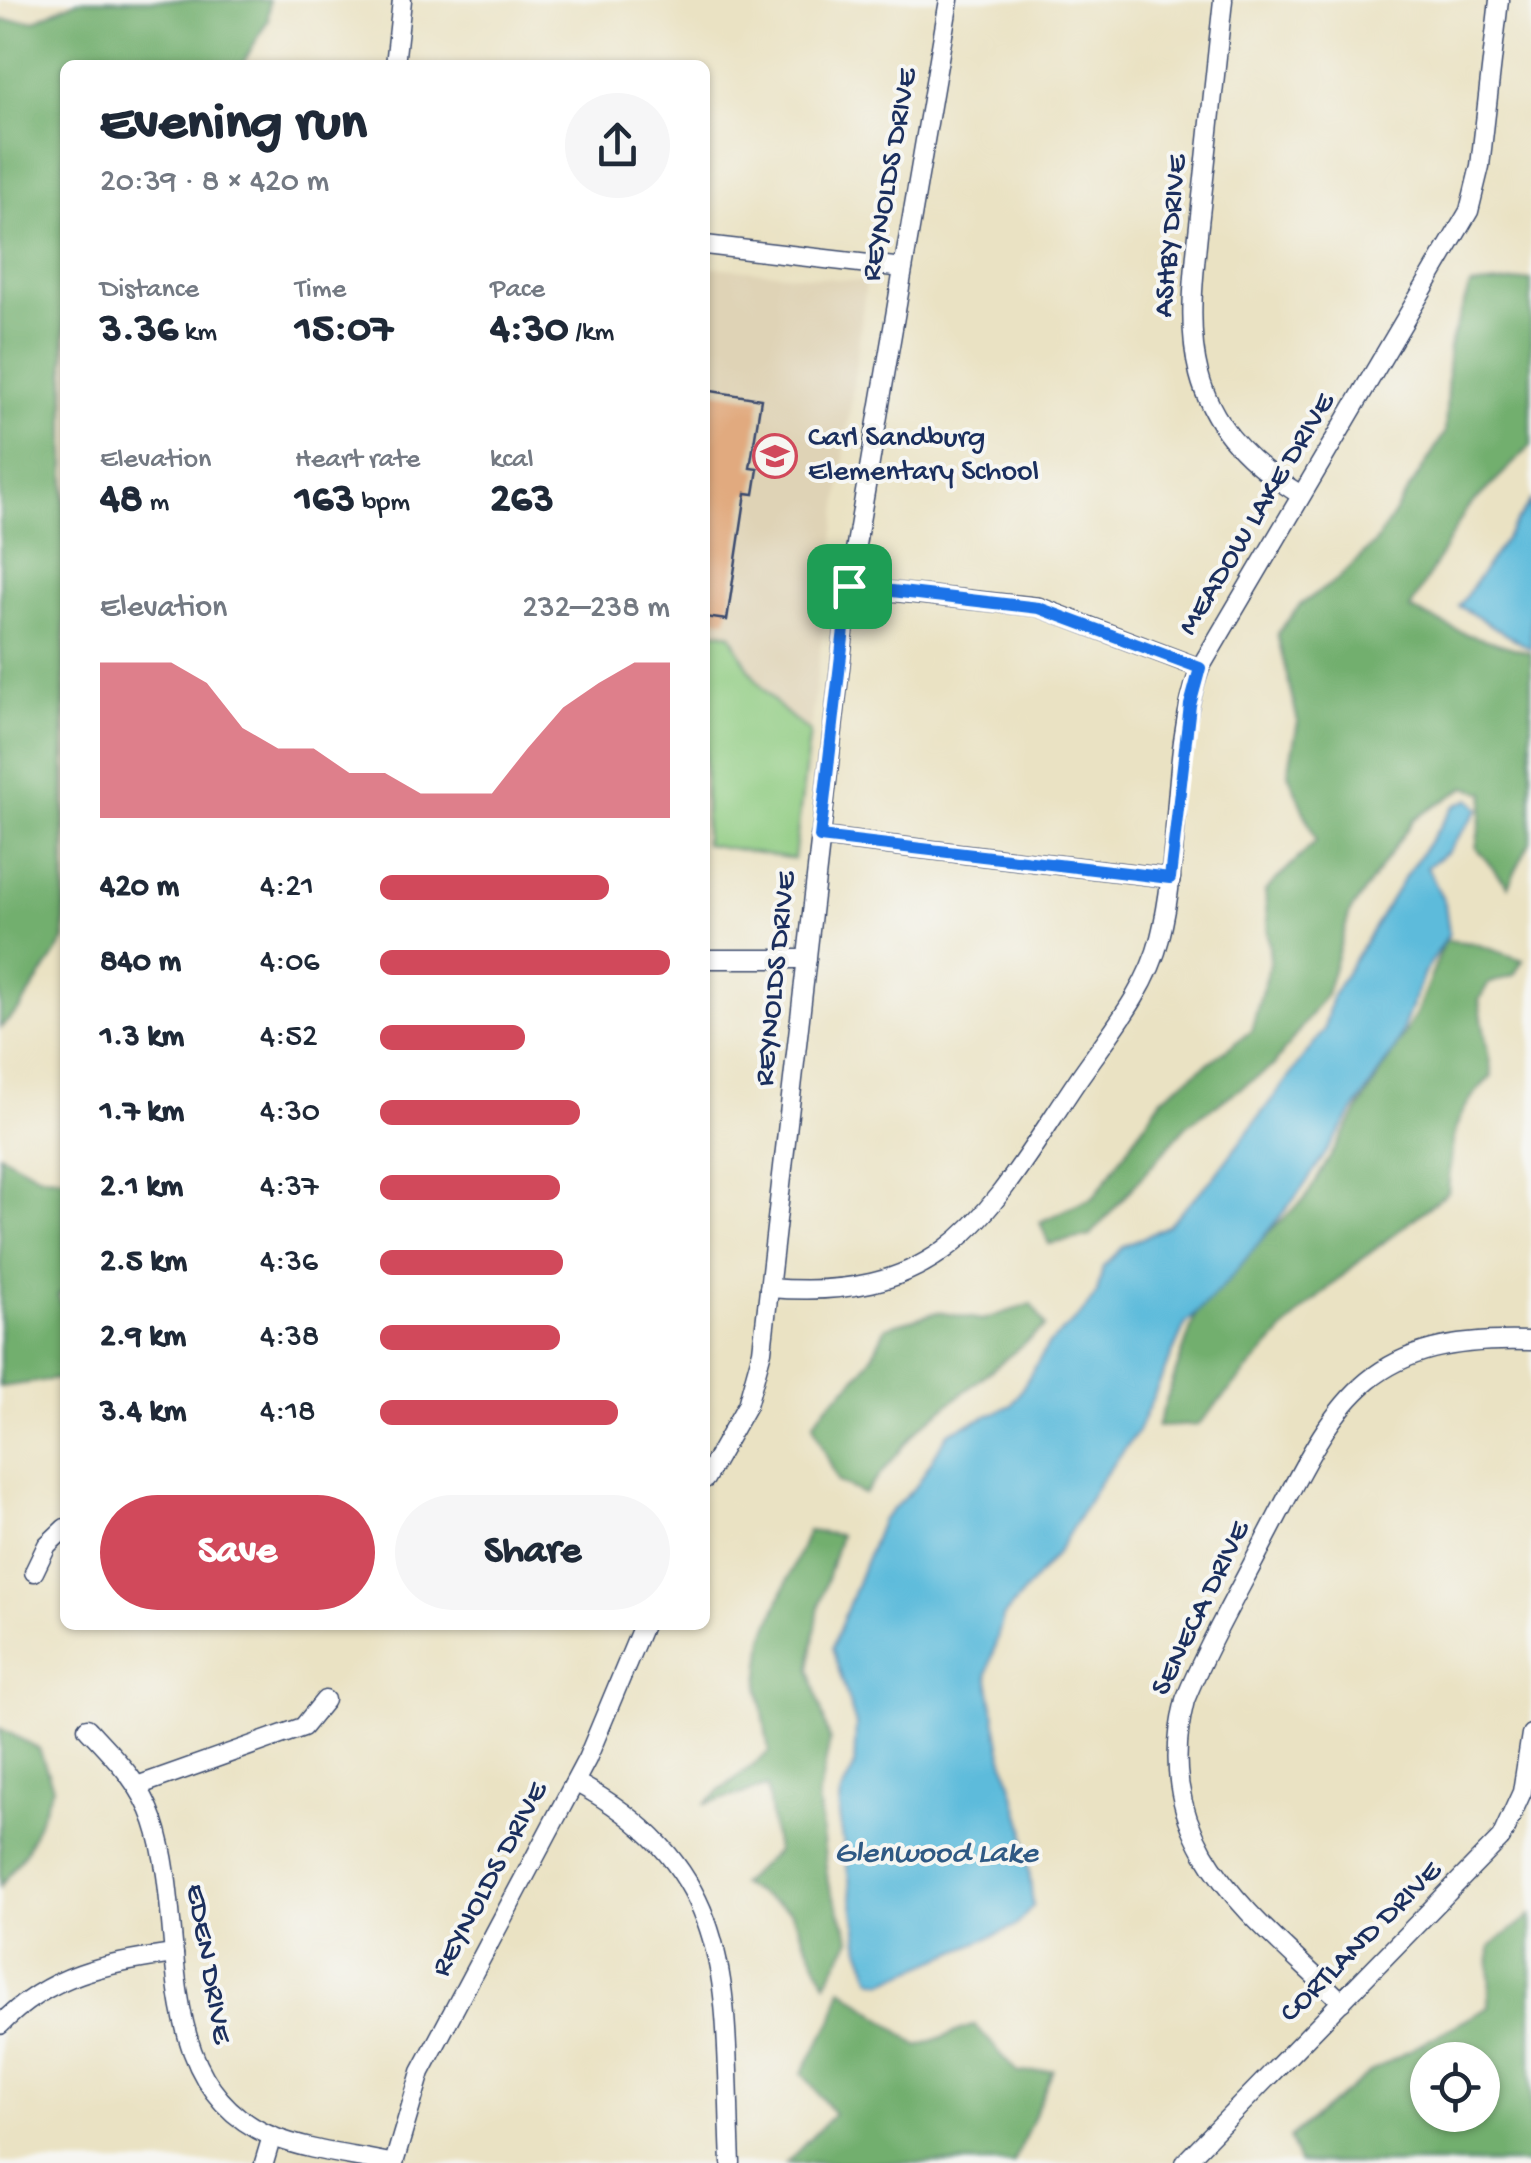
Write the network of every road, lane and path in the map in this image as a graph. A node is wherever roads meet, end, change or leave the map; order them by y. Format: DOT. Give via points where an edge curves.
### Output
graph roads {
  1 [pos="402,0"];
  2 [pos="949,0"];
  3 [pos="1223,0"];
  4 [pos="1498,0"];
  5 [pos="396,60"];
  6 [pos="710,246"];
  7 [pos="903,268"];
  8 [pos="1301,495"];
  9 [pos="849,586"];
  10 [pos="1200,668"];
  11 [pos="820,837"];
  12 [pos="1170,878"];
  13 [pos="710,959"];
  14 [pos="807,959"];
  15 [pos="769,1288"];
  16 [pos="1531,1341"];
  17 [pos="710,1469"];
  18 [pos="60,1533"];
  19 [pos="34,1572"];
  20 [pos="641,1630"];
  21 [pos="325,1700"];
  22 [pos="88,1728"];
  23 [pos="1531,1734"];
  24 [pos="575,1782"];
  25 [pos="138,1786"];
  26 [pos="174,1954"];
  27 [pos="1342,2002"];
  28 [pos="0,2025"];
  29 [pos="272,2136"];
  30 [pos="264,2163"];
  31 [pos="392,2163"];
  32 [pos="731,2163"];
  33 [pos="1184,2163"];
  1 -- 5 [label="street"];
  2 -- 7 [label="street, REYNOLDS DRIVE"];
  3 -- 8 [label="street, ASHBY DRIVE" via="1191,300 1194,362 1232,439 1254,464"];
  4 -- 8 [label="street, MEADOW LAKE DRIVE" via="1469,210"];
  6 -- 7 [label="street"];
  7 -- 9 [label="street, REYNOLDS DRIVE"];
  8 -- 10 [label="street, MEADOW LAKE DRIVE"];
  9 -- 10 [label="street" via="1039,608"];
  9 -- 11 [label="street, REYNOLDS DRIVE"];
  10 -- 12 [label="street, MEADOW LAKE DRIVE"];
  11 -- 12 [label="street"];
  11 -- 14 [label="street, REYNOLDS DRIVE"];
  12 -- 15 [label="street, MEADOW LAKE DRIVE" via="1146,974 974,1227 896,1278 833,1292"];
  13 -- 14 [label="street"];
  14 -- 15 [label="street, REYNOLDS DRIVE"];
  15 -- 17 [label="street, REYNOLDS DRIVE" via="757,1377"];
  16 -- 27 [label="street, SENECA DRIVE" via="1434,1346 1357,1388 1317,1440 1184,1700 1177,1789 1196,1846 1231,1892"];
  18 -- 19 [label="street"];
  20 -- 24 [label="street, REYNOLDS DRIVE"];
  21 -- 25 [label="street" via="304,1726"];
  22 -- 25 [label="street, EDEN DRIVE"];
  23 -- 27 [label="street, CORTLAND DRIVE" via="1522,1792 1501,1838"];
  24 -- 31 [label="street, REYNOLDS DRIVE" via="439,2035"];
  24 -- 32 [label="street" via="653,1835 706,1915 722,1980"];
  25 -- 26 [label="street, EDEN DRIVE" via="160,1847"];
  26 -- 28 [label="street" via="63,1978"];
  26 -- 29 [label="street, EDEN DRIVE" via="199,2069 232,2111"];
  27 -- 33 [label="street, CORTLAND DRIVE"];
  29 -- 30 [label="street"];
  29 -- 31 [label="street, EDEN DRIVE"];
}
